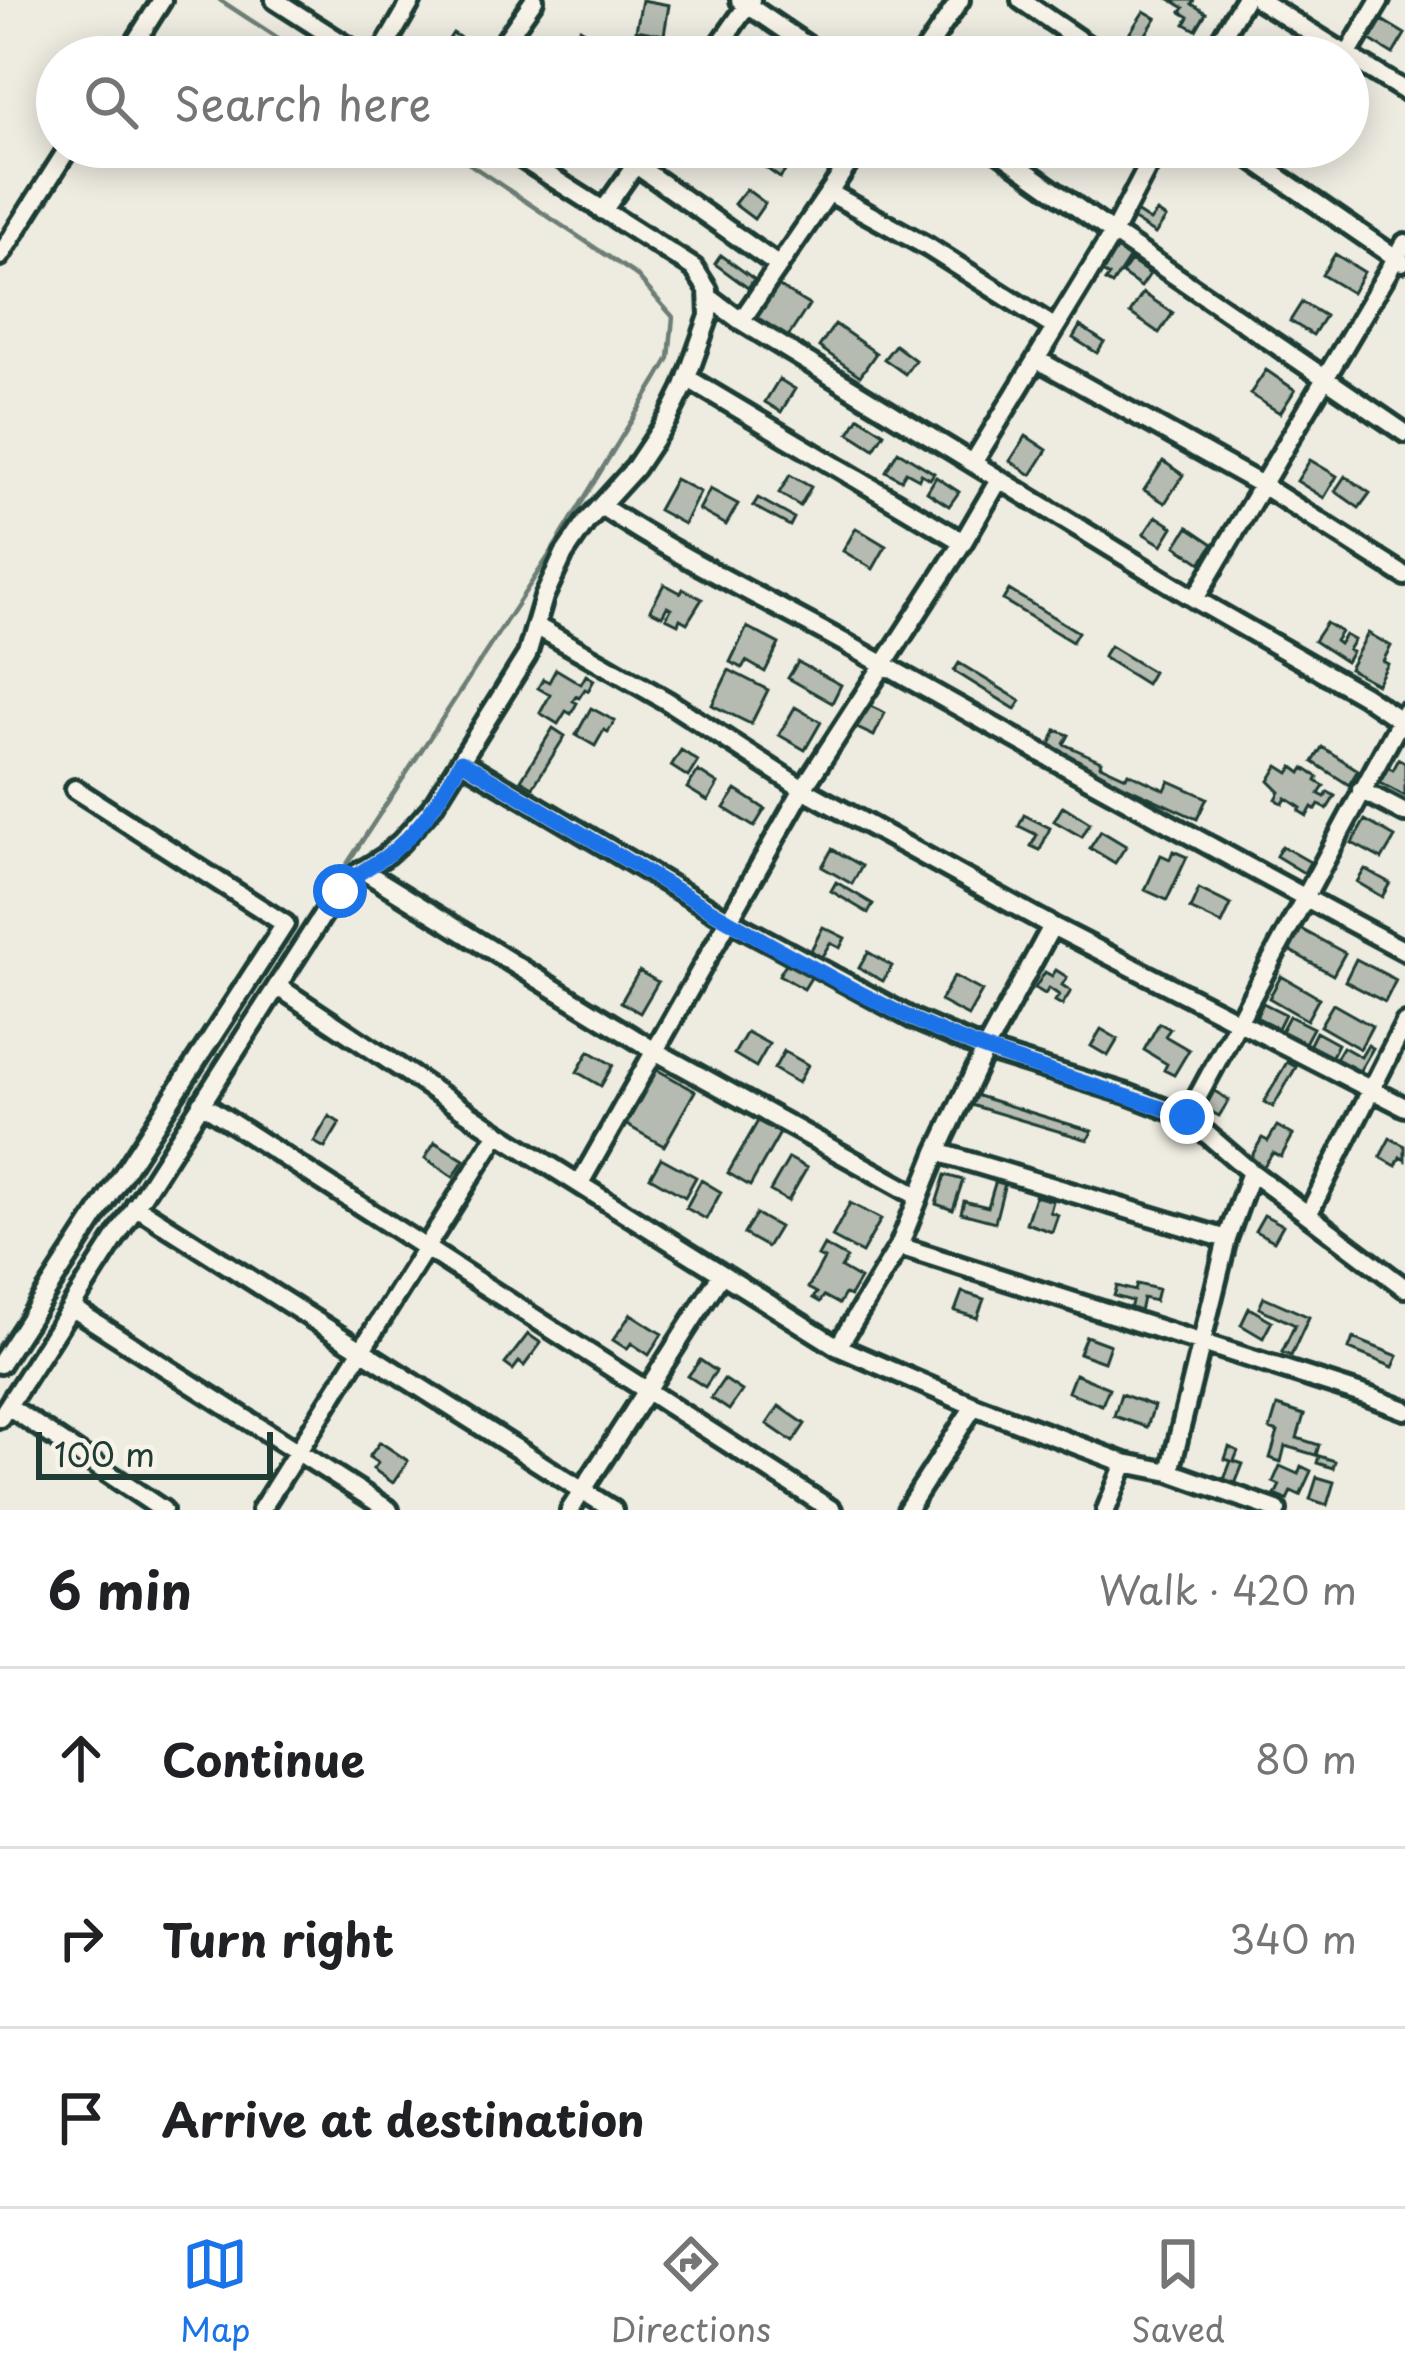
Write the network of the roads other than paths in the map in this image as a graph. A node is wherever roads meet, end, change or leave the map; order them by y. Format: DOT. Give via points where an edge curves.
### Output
graph roads {
  1 [pos="162,0"];
  2 [pos="274,0"];
  3 [pos="412,0"];
  4 [pos="534,0"];
  5 [pos="960,0"];
  6 [pos="1021,0"];
  7 [pos="1244,0"];
  8 [pos="1259,0"];
  9 [pos="1380,0"];
  10 [pos="747,2"];
  11 [pos="139,36"];
  12 [pos="331,36"];
  13 [pos="391,36"];
  14 [pos="509,36"];
  15 [pos="725,36"];
  16 [pos="795,36"];
  17 [pos="935,36"];
  18 [pos="1073,36"];
  19 [pos="1223,36"];
  20 [pos="1318,36"];
  21 [pos="1359,36"];
  22 [pos="1369,68"];
  23 [pos="1405,91"];
  24 [pos="56,168"];
  25 [pos="536,168"];
  26 [pos="633,168"];
  27 [pos="639,168"];
  28 [pos="846,168"];
  29 [pos="1022,168"];
  30 [pos="1147,168"];
  31 [pos="1267,168"];
  32 [pos="830,193"];
  33 [pos="603,211"];
  34 [pos="1113,233"];
  35 [pos="1402,255"];
  36 [pos="0,256"];
  37 [pos="779,266"];
  38 [pos="710,298"];
  39 [pos="741,321"];
  40 [pos="1054,327"];
  41 [pos="1038,360"];
  42 [pos="687,378"];
  43 [pos="1326,380"];
  44 [pos="1405,433"];
  45 [pos="974,464"];
  46 [pos="1000,480"];
  47 [pos="1262,485"];
  48 [pos="601,506"];
  49 [pos="963,542"];
  50 [pos="1405,576"];
  51 [pos="1196,599"];
  52 [pos="536,626"];
  53 [pos="882,664"];
  54 [pos="1402,716"];
  55 [pos="461,761"];
  56 [pos="75,789"];
  57 [pos="802,789"];
  58 [pos="1361,790"];
  59 [pos="1405,813"];
  60 [pos="362,870"];
  61 [pos="1304,898"];
  62 [pos="729,920"];
  63 [pos="1052,926"];
  64 [pos="1405,950"];
  65 [pos="277,986"];
  66 [pos="1240,1021"];
  67 [pos="1405,1023"];
  68 [pos="986,1050"];
  69 [pos="656,1051"];
  70 [pos="1370,1090"];
  71 [pos="201,1102"];
  72 [pos="1405,1107"];
  73 [pos="1187,1117"];
  74 [pos="498,1133"];
  75 [pos="937,1152"];
  76 [pos="1251,1172"];
  77 [pos="580,1183"];
  78 [pos="919,1197"];
  79 [pos="135,1206"];
  80 [pos="1308,1215"];
  81 [pos="1228,1239"];
  82 [pos="899,1246"];
  83 [pos="426,1250"];
  84 [pos="722,1275"];
  85 [pos="1405,1288"];
  86 [pos="71,1307"];
  87 [pos="1201,1343"];
  88 [pos="838,1347"];
  89 [pos="362,1353"];
  90 [pos="0,1364"];
  91 [pos="648,1389"];
  92 [pos="974,1406"];
  93 [pos="1405,1411"];
  94 [pos="4,1412"];
  95 [pos="298,1453"];
  96 [pos="1125,1463"];
  97 [pos="1169,1472"];
  98 [pos="582,1490"];
  99 [pos="1269,1508"];
  100 [pos="911,1509"];
  101 [pos="163,1510"];
  102 [pos="261,1510"];
  103 [pos="389,1510"];
  104 [pos="570,1510"];
  105 [pos="613,1510"];
  106 [pos="832,1510"];
  107 [pos="1106,1510"];
  1 -- 11 [label="street"];
  2 -- 12 [label="street"];
  3 -- 13 [label="street"];
  4 -- 14 [label="street"];
  5 -- 17 [label="street"];
  6 -- 18 [label="street"];
  7 -- 19 [label="street"];
  8 -- 20 [label="street"];
  9 -- 21 [label="street"];
  10 -- 15 [label="street"];
  10 -- 16 [label="street"];
  22 -- 23 [label="street"];
  24 -- 36 [label="street"];
  25 -- 33 [label="street"];
  26 -- 33 [label="street"];
  27 -- 37 [label="street"];
  28 -- 32 [label="street"];
  29 -- 34 [label="street"];
  30 -- 34 [label="street"];
  31 -- 35 [label="street"];
  32 -- 37 [label="street"];
  32 -- 40 [label="street"];
  33 -- 38 [label="street" via="694,268"];
  34 -- 40 [label="street"];
  34 -- 43 [label="street"];
  35 -- 43 [label="street"];
  37 -- 39 [label="street"];
  38 -- 39 [label="street"];
  38 -- 42 [label="street"];
  39 -- 45 [label="street"];
  40 -- 41 [label="street"];
  41 -- 45 [label="street"];
  41 -- 47 [label="street"];
  42 -- 48 [label="street" via="653,443"];
  42 -- 49 [label="street"];
  43 -- 44 [label="street"];
  43 -- 47 [label="street"];
  45 -- 46 [label="street"];
  46 -- 49 [label="street"];
  46 -- 51 [label="street"];
  47 -- 50 [label="street"];
  47 -- 51 [label="street"];
  48 -- 52 [label="street" via="564,554"];
  48 -- 53 [label="street"];
  49 -- 53 [label="street"];
  51 -- 54 [label="street"];
  52 -- 55 [label="street" via="527,656"];
  52 -- 57 [label="street"];
  53 -- 57 [label="street"];
  53 -- 61 [label="street"];
  54 -- 58 [label="street"];
  55 -- 60 [label="street" via="418,826"];
  55 -- 62 [label="street"];
  56 -- 90 [label="street" via="285,924"];
  57 -- 62 [label="street"];
  57 -- 63 [label="street"];
  58 -- 59 [label="street"];
  58 -- 61 [label="street"];
  60 -- 65 [label="street"];
  60 -- 69 [label="street"];
  61 -- 64 [label="street"];
  61 -- 66 [label="street"];
  62 -- 68 [label="street"];
  62 -- 69 [label="street"];
  63 -- 66 [label="street"];
  63 -- 68 [label="street"];
  65 -- 71 [label="street"];
  65 -- 74 [label="street"];
  66 -- 70 [label="street"];
  66 -- 73 [label="street"];
  67 -- 70 [label="street"];
  68 -- 73 [label="street"];
  68 -- 75 [label="street"];
  69 -- 77 [label="street"];
  69 -- 78 [label="street"];
  70 -- 72 [label="street"];
  70 -- 80 [label="street"];
  71 -- 79 [label="street"];
  71 -- 83 [label="street"];
  73 -- 76 [label="street"];
  74 -- 77 [label="street"];
  74 -- 83 [label="street"];
  75 -- 78 [label="street"];
  75 -- 81 [label="street"];
  76 -- 80 [label="street"];
  76 -- 81 [label="street"];
  77 -- 84 [label="street"];
  78 -- 82 [label="street"];
  79 -- 86 [label="street"];
  79 -- 89 [label="street"];
  80 -- 85 [label="street"];
  81 -- 87 [label="street"];
  82 -- 87 [label="street"];
  82 -- 88 [label="street"];
  83 -- 89 [label="street"];
  83 -- 91 [label="street"];
  84 -- 88 [label="street"];
  84 -- 91 [label="street"];
  86 -- 94 [label="street"];
  86 -- 95 [label="street"];
  87 -- 93 [label="street"];
  87 -- 97 [label="street"];
  88 -- 92 [label="street"];
  89 -- 95 [label="street"];
  89 -- 98 [label="street"];
  91 -- 98 [label="street"];
  91 -- 106 [label="street"];
  92 -- 96 [label="street"];
  92 -- 100 [label="street"];
  94 -- 101 [label="street"];
  95 -- 102 [label="street"];
  95 -- 103 [label="street"];
  96 -- 97 [label="street"];
  96 -- 107 [label="street"];
  97 -- 99 [label="street"];
  98 -- 104 [label="street"];
  98 -- 105 [label="street"];
}
